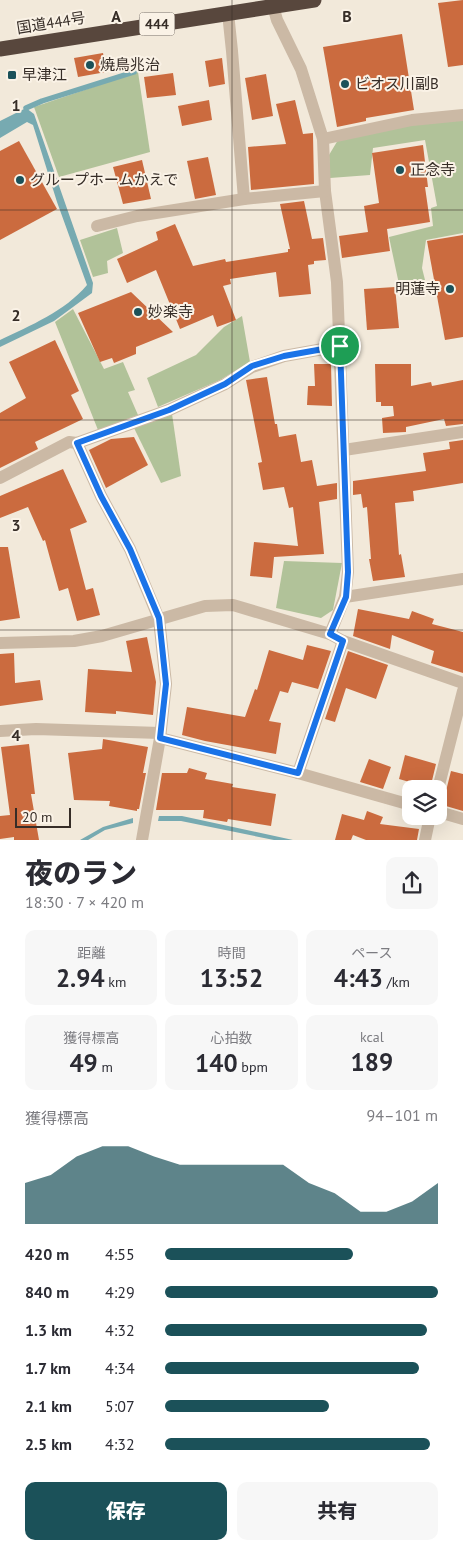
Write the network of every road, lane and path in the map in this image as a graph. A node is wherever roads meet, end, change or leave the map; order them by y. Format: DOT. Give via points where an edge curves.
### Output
graph roads {
  1 [pos="314,0"];
  2 [pos="251,5"];
  3 [pos="273,6"];
  4 [pos="228,13"];
  5 [pos="0,49"];
  6 [pos="463,115"];
  7 [pos="323,139"];
  8 [pos="325,191"];
  9 [pos="244,199"];
  10 [pos="97,226"];
  11 [pos="340,346"];
  12 [pos="463,432"];
  13 [pos="77,443"];
  14 [pos="344,450"];
  15 [pos="0,478"];
  16 [pos="463,580"];
  17 [pos="346,597"];
  18 [pos="159,618"];
  19 [pos="330,634"];
  20 [pos="343,641"];
  21 [pos="0,643"];
  22 [pos="463,683"];
  23 [pos="463,691"];
  24 [pos="0,731"];
  25 [pos="160,736"];
  26 [pos="298,773"];
  27 [pos="440,780"];
  28 [pos="402,802"];
  29 [pos="447,814"];
  30 [pos="463,819"];
  31 [pos="428,825"];
  32 [pos="142,840"];
  33 [pos="425,840"];
  1 -- 3 [label="highway, 国道444号 / 444"];
  2 -- 3 [label="highway, 国道444号 / 444"];
  2 -- 4 [label="highway, 国道444号 / 444"];
  3 -- 7 [label="street" via="301,69"];
  4 -- 5 [label="highway, 国道444号 / 444"];
  4 -- 9 [label="street"];
  6 -- 7 [label="street" via="412,120"];
  7 -- 8 [label="street"];
  8 -- 9 [label="street"];
  8 -- 11 [label="street" via="338,282"];
  9 -- 10 [label="street" via="137,216"];
  11 -- 13 [label="street" via="284,356 252,366 225,384 169,410"];
  11 -- 14 [label="street"];
  12 -- 14 [label="street"];
  13 -- 15 [label="street" via="69,442"];
  13 -- 18 [label="street" via="130,549"];
  14 -- 17 [label="street"];
  16 -- 17 [label="street"];
  17 -- 19 [label="street"];
  18 -- 19 [label="street" via="205,606 233,605"];
  18 -- 21 [label="street" via="74,641"];
  18 -- 25 [label="street" via="166,684"];
  19 -- 20 [label="street"];
  20 -- 22 [label="street"];
  20 -- 26 [label="street"];
  23 -- 27 [label="street"];
  24 -- 25 [label="street" via="36,728"];
  25 -- 26 [label="street"];
  25 -- 32 [label="street"];
  26 -- 28 [label="street"];
  29 -- 30 [label="street"];
  31 -- 33 [label="street"];
}
